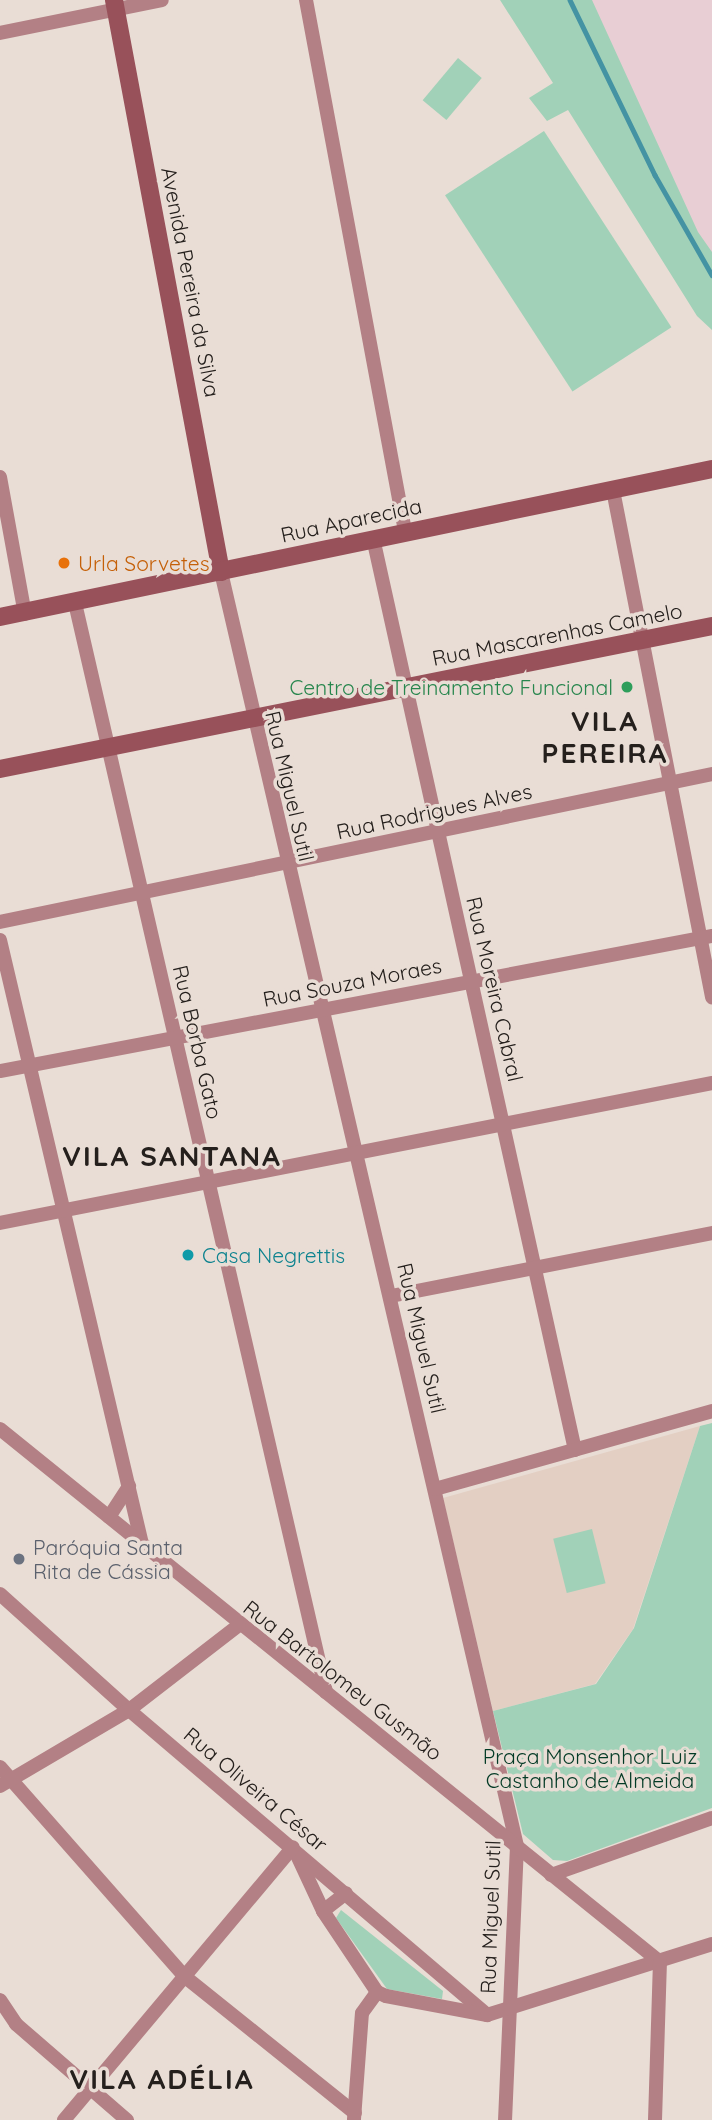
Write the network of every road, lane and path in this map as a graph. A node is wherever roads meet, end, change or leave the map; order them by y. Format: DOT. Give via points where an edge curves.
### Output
graph roads {
  1 [pos="162,0"];
  2 [pos="306,0"];
  3 [pos="115,5"];
  4 [pos="0,33"];
  5 [pos="712,469"];
  6 [pos="0,477"];
  7 [pos="613,490"];
  8 [pos="405,531"];
  9 [pos="373,538"];
  10 [pos="221,572"];
  11 [pos="75,603"];
  12 [pos="24,614"];
  13 [pos="0,617"];
  14 [pos="712,626"];
  15 [pos="642,640"];
  16 [pos="406,687"];
  17 [pos="253,718"];
  18 [pos="108,747"];
  19 [pos="0,769"];
  20 [pos="712,774"];
  21 [pos="670,783"];
  22 [pos="438,831"];
  23 [pos="285,863"];
  24 [pos="142,893"];
  25 [pos="0,922"];
  26 [pos="706,936"];
  27 [pos="0,940"];
  28 [pos="471,980"];
  29 [pos="712,997"];
  30 [pos="321,1010"];
  31 [pos="175,1038"];
  32 [pos="29,1066"];
  33 [pos="0,1071"];
  34 [pos="712,1083"];
  35 [pos="503,1123"];
  36 [pos="356,1151"];
  37 [pos="208,1182"];
  38 [pos="63,1210"];
  39 [pos="0,1223"];
  40 [pos="712,1233"];
  41 [pos="535,1268"];
  42 [pos="391,1296"];
  43 [pos="712,1411"];
  44 [pos="0,1429"];
  45 [pos="575,1450"];
  46 [pos="129,1486"];
  47 [pos="435,1489"];
  48 [pos="109,1517"];
  49 [pos="142,1544"];
  50 [pos="0,1594"];
  51 [pos="239,1625"];
  52 [pos="317,1654"];
  53 [pos="298,1670"];
  54 [pos="326,1692"];
  55 [pos="129,1710"];
  56 [pos="0,1767"];
  57 [pos="6,1783"];
  58 [pos="712,1818"];
  59 [pos="517,1846"];
  60 [pos="293,1847"];
  61 [pos="551,1875"];
  62 [pos="346,1893"];
  63 [pos="323,1911"];
  64 [pos="712,1944"];
  65 [pos="660,1962"];
  66 [pos="184,1976"];
  67 [pos="456,1988"];
  68 [pos="377,1992"];
  69 [pos="0,2000"];
  70 [pos="447,2007"];
  71 [pos="508,2009"];
  72 [pos="487,2015"];
  73 [pos="90,2088"];
  74 [pos="354,2116"];
  75 [pos="64,2120"];
  76 [pos="127,2120"];
  77 [pos="505,2120"];
  78 [pos="655,2120"];
  1 -- 3 [label="street"];
  2 -- 8 [label="street"];
  3 -- 4 [label="street"];
  3 -- 10 [label="main road, Avenida Pereira da Silva"];
  5 -- 7 [label="main road, Rua Aparecida"];
  6 -- 12 [label="street"];
  7 -- 8 [label="main road, Rua Aparecida"];
  7 -- 15 [label="street"];
  8 -- 9 [label="main road, Rua Aparecida"];
  9 -- 10 [label="main road, Rua Aparecida"];
  9 -- 16 [label="street, Rua Moreira Cabral"];
  10 -- 11 [label="main road, Rua Aparecida"];
  10 -- 17 [label="street, Rua Miguel Sutil"];
  11 -- 12 [label="main road, Rua Aparecida"];
  11 -- 18 [label="street, Rua Borba Gato"];
  12 -- 13 [label="main road, Rua Aparecida"];
  14 -- 15 [label="main road, Rua Mascarenhas Camelo"];
  15 -- 16 [label="main road, Rua Mascarenhas Camelo"];
  15 -- 21 [label="street"];
  16 -- 17 [label="main road, Rua Mascarenhas Camelo"];
  16 -- 22 [label="street, Rua Moreira Cabral"];
  17 -- 18 [label="main road, Rua Mascarenhas Camelo"];
  17 -- 23 [label="street, Rua Miguel Sutil"];
  18 -- 19 [label="main road, Rua Mascarenhas Camelo"];
  18 -- 24 [label="street, Rua Borba Gato"];
  20 -- 21 [label="street, Rua Rodrigues Alves"];
  21 -- 22 [label="street, Rua Rodrigues Alves"];
  21 -- 26 [label="street"];
  22 -- 23 [label="street, Rua Rodrigues Alves"];
  22 -- 28 [label="street, Rua Moreira Cabral"];
  23 -- 24 [label="street, Rua Rodrigues Alves"];
  23 -- 30 [label="street, Rua Miguel Sutil"];
  24 -- 25 [label="street, Rua Rodrigues Alves"];
  24 -- 31 [label="street, Rua Borba Gato"];
  26 -- 28 [label="street, Rua Souza Moraes"];
  26 -- 29 [label="street"];
  27 -- 32 [label="street"];
  28 -- 30 [label="street, Rua Souza Moraes"];
  28 -- 35 [label="street, Rua Moreira Cabral"];
  30 -- 31 [label="street, Rua Souza Moraes"];
  30 -- 36 [label="street, Rua Miguel Sutil"];
  31 -- 32 [label="street, Rua Souza Moraes"];
  31 -- 37 [label="street, Rua Borba Gato"];
  32 -- 33 [label="street, Rua Souza Moraes"];
  32 -- 38 [label="street"];
  34 -- 35 [label="street"];
  35 -- 36 [label="street"];
  35 -- 41 [label="street, Rua Moreira Cabral"];
  36 -- 37 [label="street"];
  36 -- 42 [label="street, Rua Miguel Sutil"];
  37 -- 38 [label="street"];
  37 -- 52 [label="street, Rua Borba Gato"];
  38 -- 39 [label="street"];
  38 -- 46 [label="street"];
  40 -- 41 [label="street"];
  41 -- 42 [label="street"];
  41 -- 45 [label="street, Rua Moreira Cabral"];
  42 -- 47 [label="street, Rua Miguel Sutil"];
  43 -- 45 [label="street"];
  44 -- 48 [label="street, Rua Bartolomeu Gusmão"];
  45 -- 47 [label="street"];
  46 -- 48 [label="street"];
  46 -- 49 [label="street"];
  47 -- 59 [label="street, Rua Miguel Sutil"];
  48 -- 49 [label="street, Rua Bartolomeu Gusmão"];
  49 -- 51 [label="street, Rua Bartolomeu Gusmão"];
  50 -- 55 [label="street, Rua Oliveira César"];
  51 -- 53 [label="street, Rua Bartolomeu Gusmão"];
  51 -- 55 [label="street"];
  52 -- 53 [label="street"];
  52 -- 54 [label="street, Rua Borba Gato"];
  53 -- 54 [label="street, Rua Bartolomeu Gusmão"];
  54 -- 59 [label="street, Rua Bartolomeu Gusmão"];
  55 -- 57 [label="street"];
  55 -- 60 [label="street, Rua Oliveira César"];
  56 -- 57 [label="street"];
  57 -- 66 [label="street"];
  58 -- 61 [label="street"];
  59 -- 61 [label="street, Rua Bartolomeu Gusmão"];
  59 -- 71 [label="street, Rua Miguel Sutil"];
  60 -- 62 [label="street, Rua Oliveira César"];
  60 -- 63 [label="street"];
  60 -- 66 [label="street"];
  61 -- 65 [label="street, Rua Bartolomeu Gusmão"];
  62 -- 63 [label="street"];
  62 -- 67 [label="street, Rua Oliveira César"];
  63 -- 68 [label="street"];
  64 -- 65 [label="street"];
  65 -- 71 [label="street"];
  65 -- 78 [label="street"];
  66 -- 73 [label="street"];
  66 -- 74 [label="street"];
  67 -- 70 [label="street" via="458,2004"];
  67 -- 72 [label="street, Rua Oliveira César"];
  68 -- 70 [label="street"];
  68 -- 74 [label="street" via="362,2013"];
  69 -- 73 [label="street" via="16,2024"];
  70 -- 72 [label="street"];
  71 -- 72 [label="street"];
  71 -- 77 [label="street, Rua Miguel Sutil"];
  73 -- 75 [label="street"];
  73 -- 76 [label="street"];
}
